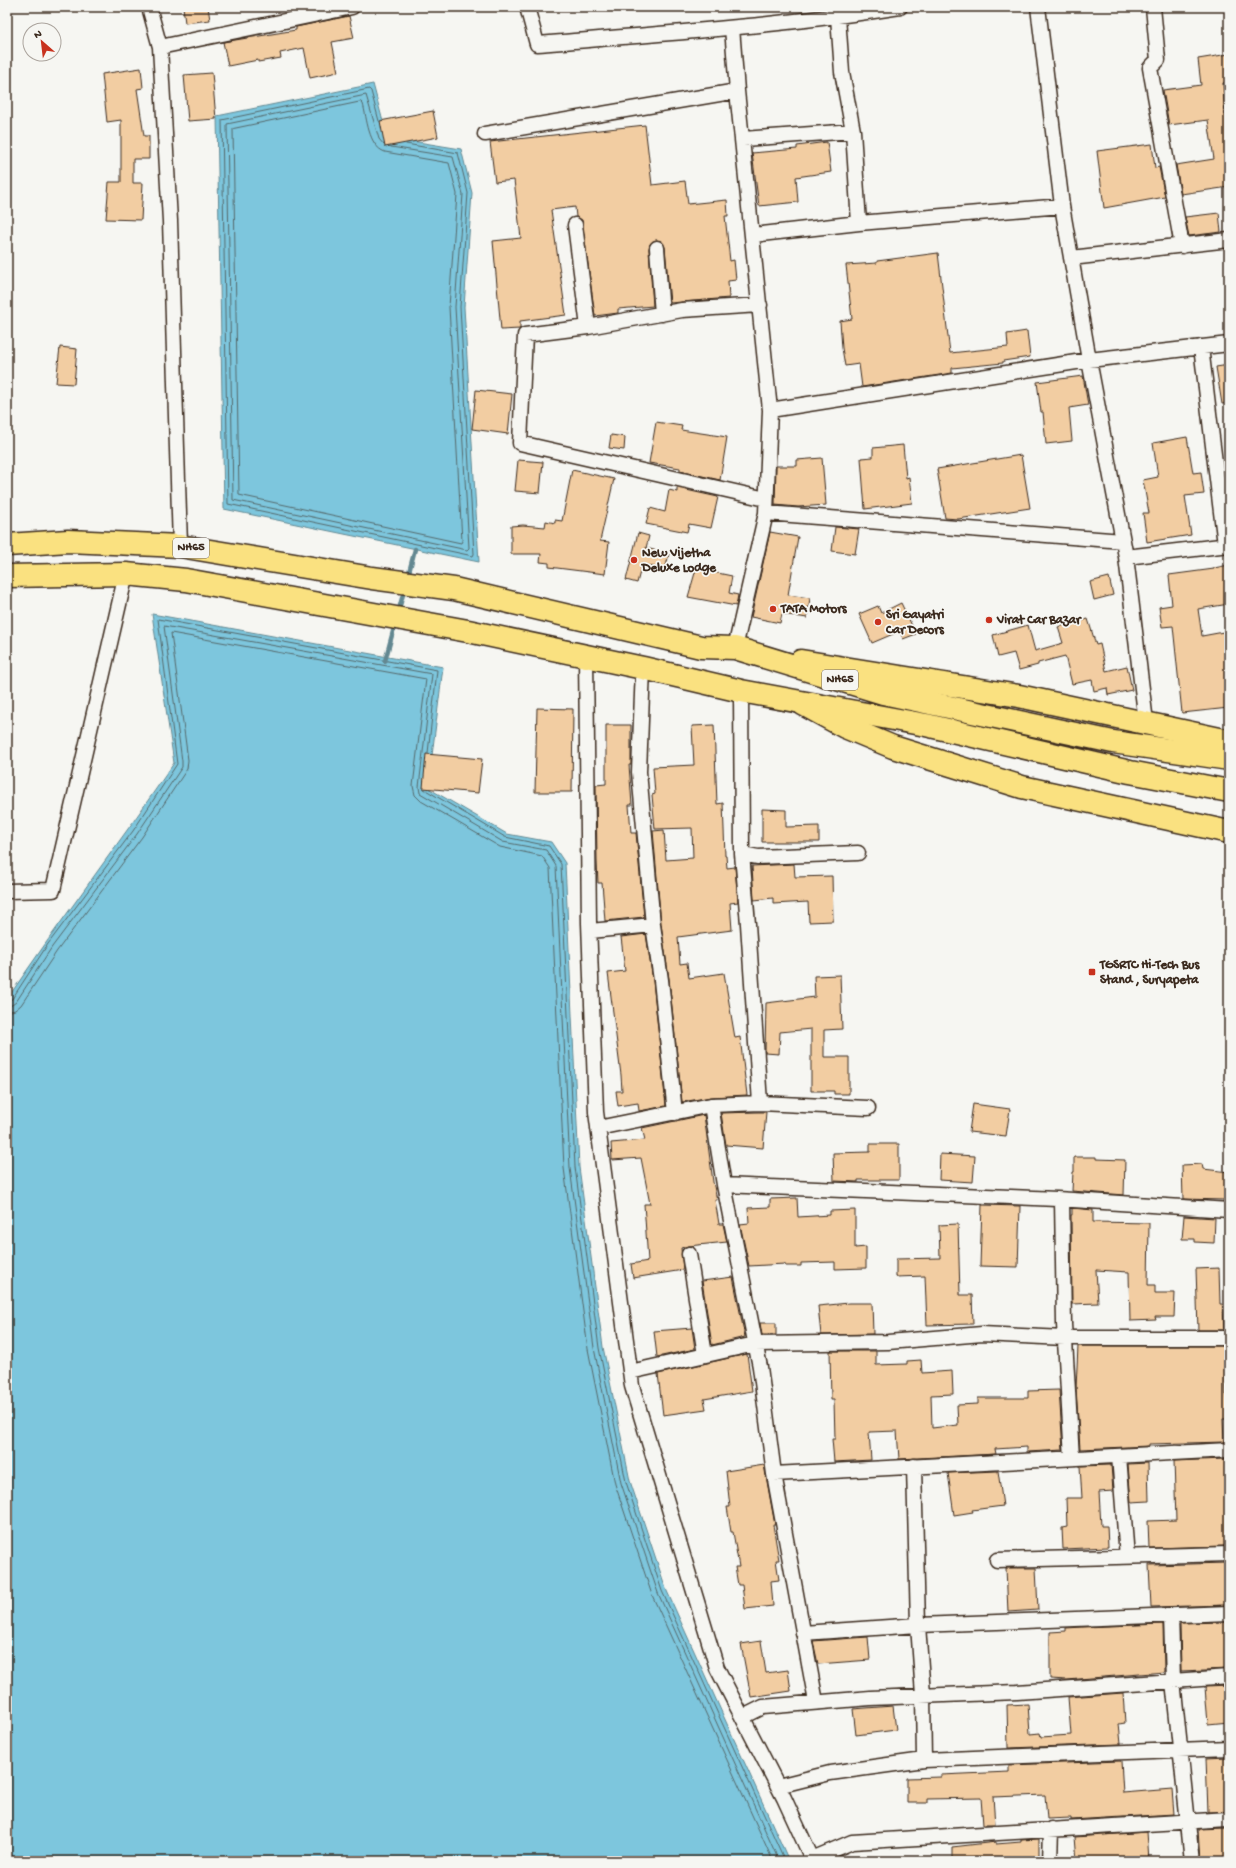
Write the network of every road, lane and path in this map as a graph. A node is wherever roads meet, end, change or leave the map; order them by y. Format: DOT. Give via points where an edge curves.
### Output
graph roads {
  1 [pos="149,7"];
  2 [pos="352,7"];
  3 [pos="527,7"];
  4 [pos="900,7"];
  5 [pos="1038,7"];
  6 [pos="1153,7"];
  7 [pos="838,17"];
  8 [pos="732,28"];
  9 [pos="160,47"];
  10 [pos="737,91"];
  11 [pos="853,131"];
  12 [pos="484,134"];
  13 [pos="743,139"];
  14 [pos="1062,206"];
  15 [pos="859,223"];
  16 [pos="575,225"];
  17 [pos="753,235"];
  18 [pos="1229,240"];
  19 [pos="1182,246"];
  20 [pos="657,248"];
  21 [pos="1071,258"];
  22 [pos="760,305"];
  23 [pos="662,314"];
  24 [pos="588,327"];
  25 [pos="1229,344"];
  26 [pos="1201,347"];
  27 [pos="1089,360"];
  28 [pos="770,410"];
  29 [pos="766,506"];
  30 [pos="1123,541"];
  31 [pos="7,545"];
  32 [pos="1227,545"];
  33 [pos="180,546"];
  34 [pos="1126,556"];
  35 [pos="126,574"];
  36 [pos="7,576"];
  37 [pos="735,648"];
  38 [pos="586,656"];
  39 [pos="643,668"];
  40 [pos="740,691"];
  41 [pos="800,702"];
  42 [pos="1146,722"];
  43 [pos="1229,741"];
  44 [pos="1229,759"];
  45 [pos="1229,791"];
  46 [pos="1229,832"];
  47 [pos="858,853"];
  48 [pos="742,854"];
  49 [pos="7,891"];
  50 [pos="653,925"];
  51 [pos="590,931"];
  52 [pos="760,1103"];
  53 [pos="711,1105"];
  54 [pos="868,1108"];
  55 [pos="674,1113"];
  56 [pos="598,1128"];
  57 [pos="724,1185"];
  58 [pos="1062,1200"];
  59 [pos="1229,1210"];
  60 [pos="689,1254"];
  61 [pos="1065,1338"];
  62 [pos="1229,1338"];
  63 [pos="755,1344"];
  64 [pos="705,1355"];
  65 [pos="630,1372"];
  66 [pos="1229,1450"];
  67 [pos="1119,1456"];
  68 [pos="1072,1458"];
  69 [pos="914,1466"];
  70 [pos="774,1474"];
  71 [pos="1229,1554"];
  72 [pos="1127,1557"];
  73 [pos="997,1560"];
  74 [pos="1229,1613"];
  75 [pos="1171,1615"];
  76 [pos="918,1624"];
  77 [pos="803,1633"];
  78 [pos="1229,1677"];
  79 [pos="1173,1681"];
  80 [pos="923,1695"];
  81 [pos="816,1702"];
  82 [pos="743,1717"];
  83 [pos="1229,1748"];
  84 [pos="1180,1751"];
  85 [pos="924,1760"];
  86 [pos="778,1786"];
  87 [pos="1229,1818"];
  88 [pos="1189,1821"];
  89 [pos="1051,1830"];
  90 [pos="812,1860"];
  91 [pos="1050,1861"];
  92 [pos="1192,1861"];
  1 -- 9 [label="street"];
  2 -- 9 [label="street"];
  3 -- 8 [label="street" via="537,44"];
  4 -- 7 [label="street"];
  5 -- 14 [label="street"];
  6 -- 19 [label="street" via="1158,60 1150,68"];
  7 -- 8 [label="street"];
  7 -- 11 [label="street" via="842,72"];
  8 -- 10 [label="street"];
  9 -- 33 [label="street" via="170,221"];
  10 -- 12 [label="street"];
  10 -- 13 [label="street"];
  11 -- 13 [label="street"];
  11 -- 15 [label="street"];
  13 -- 17 [label="street"];
  14 -- 15 [label="street"];
  14 -- 21 [label="street"];
  15 -- 17 [label="street"];
  16 -- 24 [label="street"];
  17 -- 22 [label="street"];
  18 -- 19 [label="street"];
  19 -- 21 [label="street"];
  20 -- 23 [label="street"];
  21 -- 27 [label="street"];
  22 -- 23 [label="street" via="682,310"];
  22 -- 28 [label="street"];
  23 -- 24 [label="street"];
  24 -- 29 [label="street" via="525,335 520,443"];
  25 -- 26 [label="street"];
  26 -- 27 [label="street"];
  26 -- 32 [label="street"];
  27 -- 28 [label="street"];
  27 -- 30 [label="street"];
  28 -- 29 [label="street"];
  29 -- 30 [label="street"];
  29 -- 37 [label="street"];
  30 -- 34 [label="street"];
  31 -- 33 [label="main road, NH65" via="68,541"];
  32 -- 34 [label="street"];
  33 -- 37 [label="main road, NH65" via="454,589 701,647"];
  34 -- 42 [label="street"];
  35 -- 36 [label="main road, NH65"];
  35 -- 38 [label="main road, NH65" via="186,580 468,631"];
  35 -- 49 [label="street" via="53,890"];
  37 -- 42 [label="main road" via="823,665 918,678 1019,696"];
  37 -- 44 [label="main road, NH65" via="883,692 1113,742"];
  38 -- 39 [label="main road, NH65"];
  38 -- 51 [label="street"];
  39 -- 40 [label="main road, NH65"];
  39 -- 50 [label="street" via="639,772"];
  40 -- 41 [label="main road, NH65"];
  40 -- 48 [label="street"];
  41 -- 45 [label="main road, NH65" via="926,726 1130,772"];
  41 -- 46 [label="main road" via="845,728 894,747 1022,787"];
  42 -- 43 [label="main road"];
  47 -- 48 [label="street" via="758,857"];
  48 -- 52 [label="street"];
  50 -- 51 [label="street"];
  50 -- 55 [label="street"];
  51 -- 56 [label="street"];
  52 -- 53 [label="street"];
  52 -- 54 [label="street"];
  53 -- 55 [label="street"];
  53 -- 57 [label="street"];
  55 -- 56 [label="street"];
  56 -- 65 [label="street"];
  57 -- 58 [label="street"];
  57 -- 63 [label="street"];
  58 -- 59 [label="street"];
  58 -- 61 [label="street"];
  60 -- 64 [label="street"];
  61 -- 62 [label="street"];
  61 -- 63 [label="street" via="982,1334 888,1342"];
  61 -- 68 [label="street"];
  63 -- 64 [label="street"];
  63 -- 70 [label="street"];
  64 -- 65 [label="street"];
  65 -- 82 [label="street" via="632,1386 717,1668"];
  66 -- 67 [label="street"];
  67 -- 68 [label="street"];
  67 -- 72 [label="street"];
  68 -- 69 [label="street"];
  69 -- 70 [label="street"];
  69 -- 76 [label="street"];
  70 -- 77 [label="street"];
  71 -- 72 [label="street"];
  72 -- 73 [label="street"];
  74 -- 75 [label="street"];
  75 -- 76 [label="street"];
  75 -- 79 [label="street"];
  76 -- 77 [label="street"];
  76 -- 80 [label="street"];
  77 -- 81 [label="street"];
  78 -- 79 [label="street"];
  79 -- 80 [label="street" via="1017,1692"];
  79 -- 84 [label="street"];
  80 -- 81 [label="street"];
  80 -- 85 [label="street"];
  81 -- 82 [label="street" via="763,1707"];
  82 -- 86 [label="street"];
  83 -- 84 [label="street"];
  84 -- 85 [label="street"];
  84 -- 88 [label="street"];
  85 -- 86 [label="street" via="830,1773"];
  86 -- 90 [label="street"];
  87 -- 88 [label="street"];
  88 -- 89 [label="street"];
  88 -- 92 [label="street"];
  89 -- 90 [label="street" via="852,1842"];
  89 -- 91 [label="street"];
}
